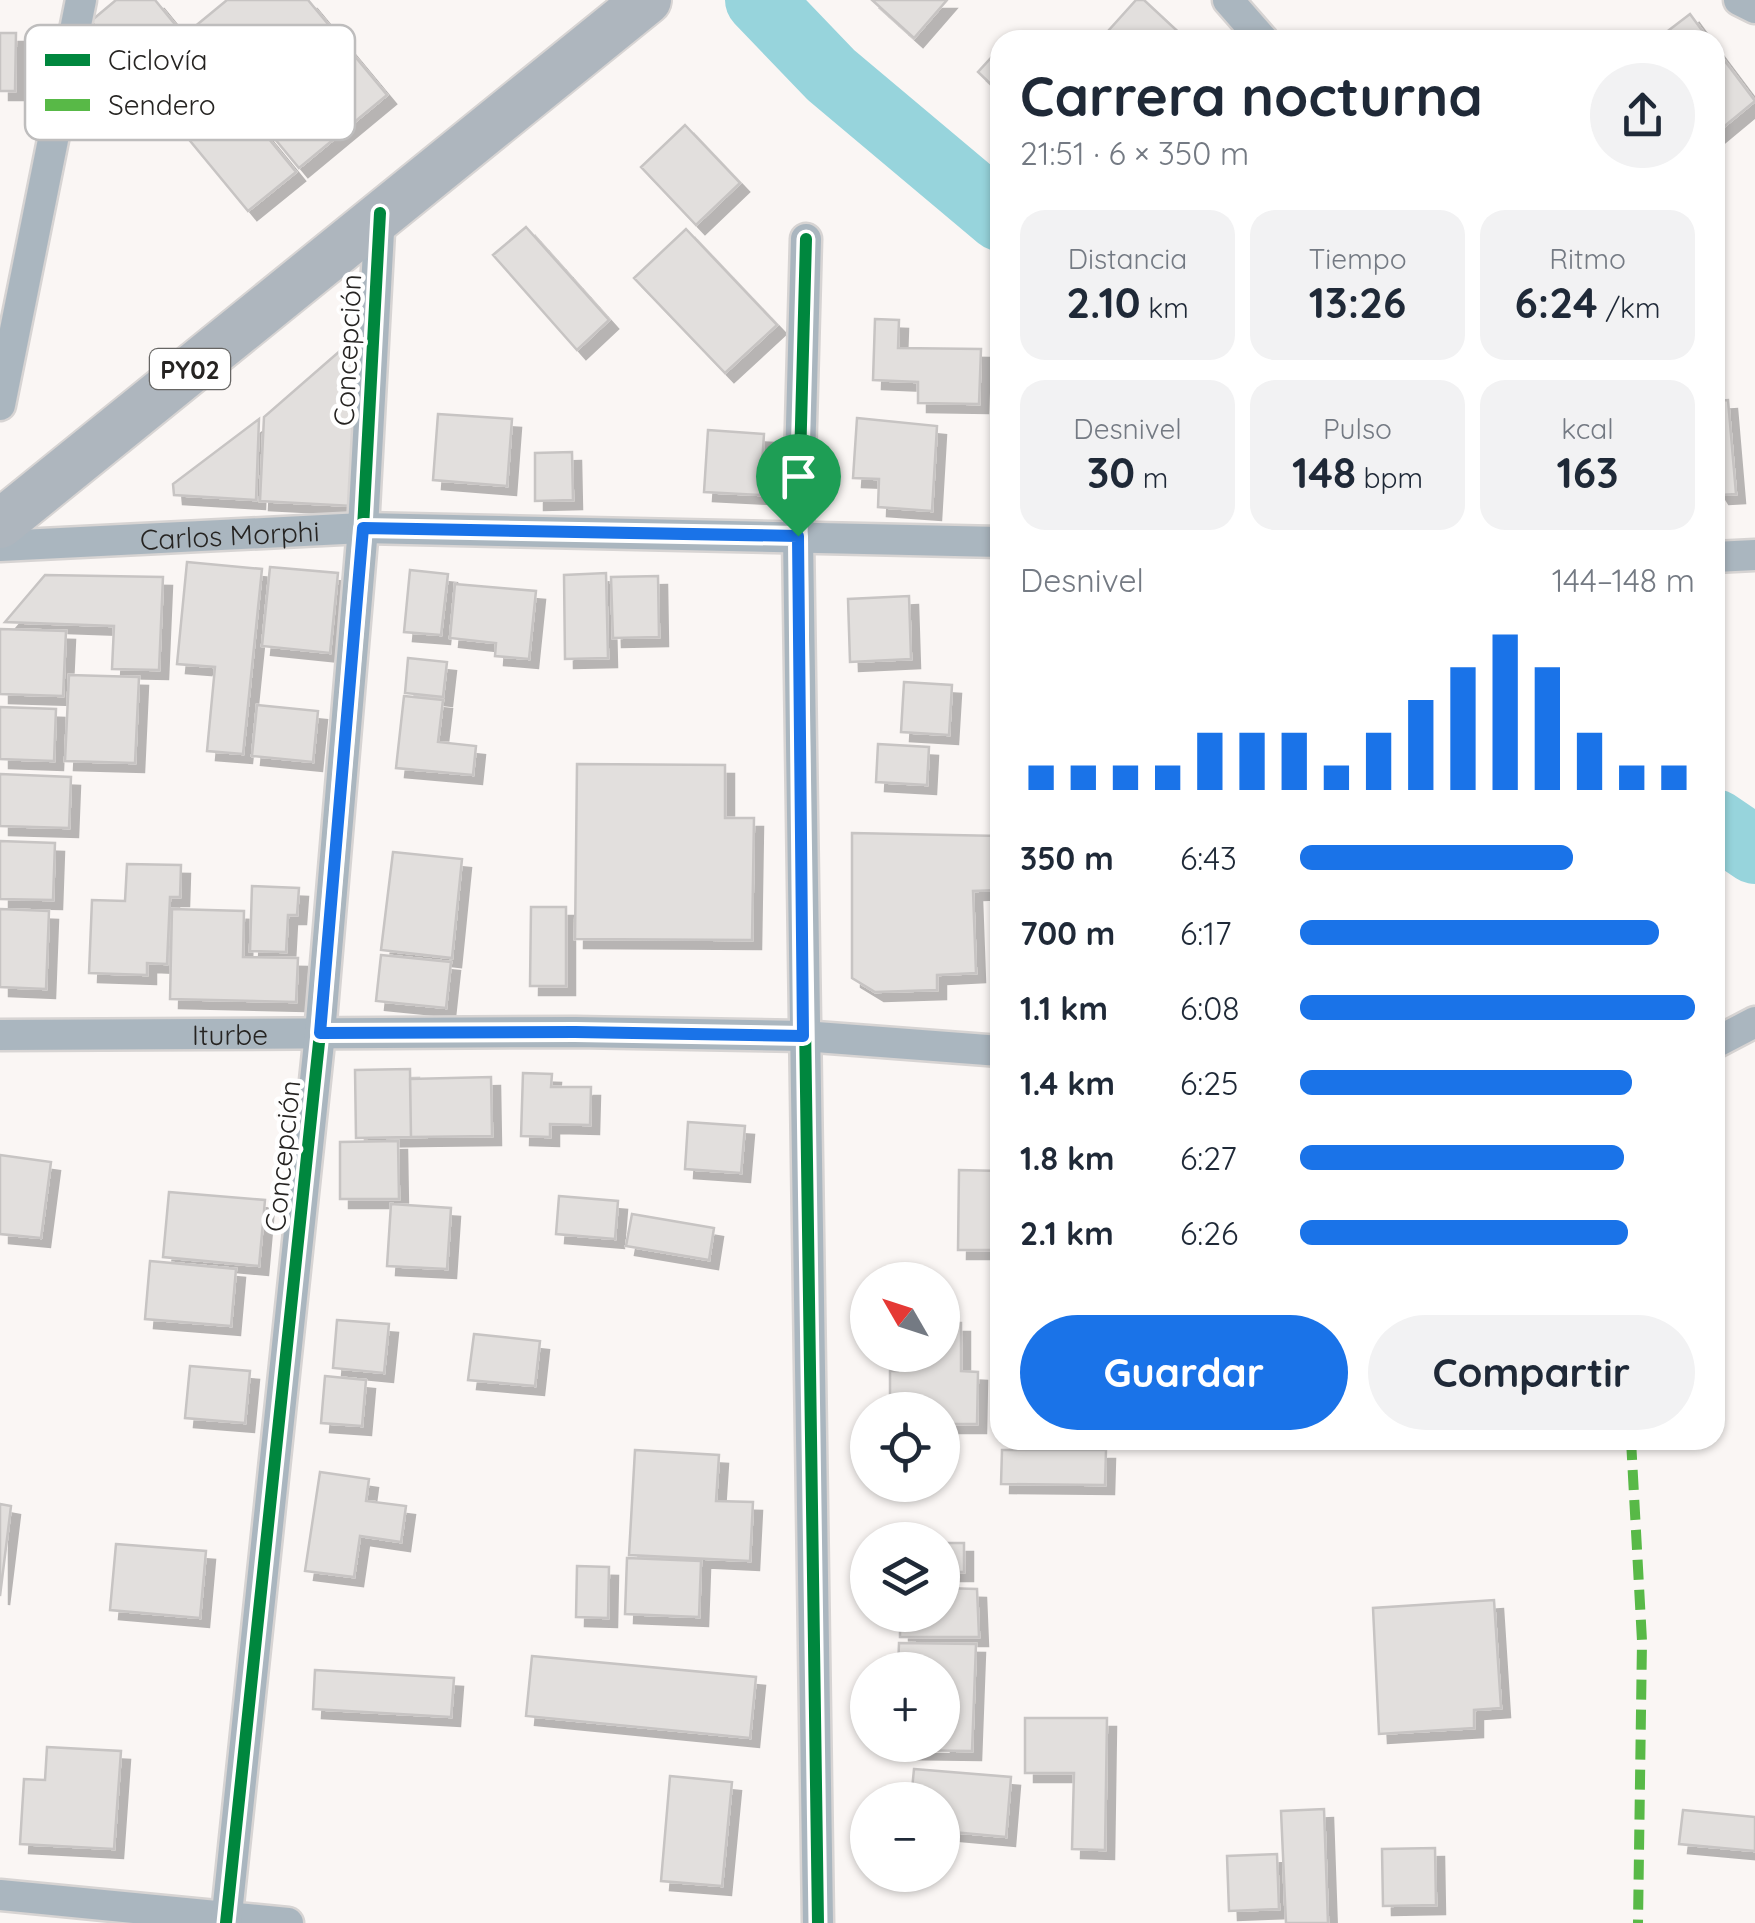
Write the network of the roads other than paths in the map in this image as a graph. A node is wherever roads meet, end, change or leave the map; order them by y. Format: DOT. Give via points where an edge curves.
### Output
graph roads {
  1 [pos="81,0"];
  2 [pos="647,0"];
  3 [pos="1228,0"];
  4 [pos="1739,0"];
  5 [pos="1755,8"];
  6 [pos="76,25"];
  7 [pos="1254,30"];
  8 [pos="53,140"];
  9 [pos="380,213"];
  10 [pos="806,239"];
  11 [pos="0,404"];
  12 [pos="0,524"];
  13 [pos="363,528"];
  14 [pos="798,536"];
  15 [pos="990,542"];
  16 [pos="0,546"];
  17 [pos="1755,555"];
  18 [pos="1725,556"];
  19 [pos="1755,1022"];
  20 [pos="320,1033"];
  21 [pos="0,1035"];
  22 [pos="803,1036"];
  23 [pos="1725,1038"];
  24 [pos="990,1050"];
  25 [pos="0,1895"];
  26 [pos="226,1921"];
  27 [pos="288,1923"];
  28 [pos="818,1923"];
  1 -- 6 [label="street"];
  2 -- 9 [label="main road, PY02"];
  3 -- 7 [label="street"];
  4 -- 5 [label="street"];
  8 -- 11 [label="street"];
  9 -- 12 [label="main road, PY02"];
  9 -- 13 [label="street, Concepción"];
  10 -- 14 [label="street"];
  13 -- 14 [label="street, Carlos Morphi"];
  13 -- 16 [label="street, Carlos Morphi"];
  13 -- 20 [label="street, Concepción"];
  14 -- 15 [label="street, Carlos Morphi"];
  14 -- 22 [label="street"];
  17 -- 18 [label="street"];
  19 -- 23 [label="street"];
  20 -- 21 [label="street, Iturbe"];
  20 -- 22 [label="street, Iturbe"];
  20 -- 26 [label="street, Concepción"];
  22 -- 24 [label="street, Iturbe"];
  22 -- 28 [label="street"];
  25 -- 26 [label="street"];
  26 -- 27 [label="street"];
}
